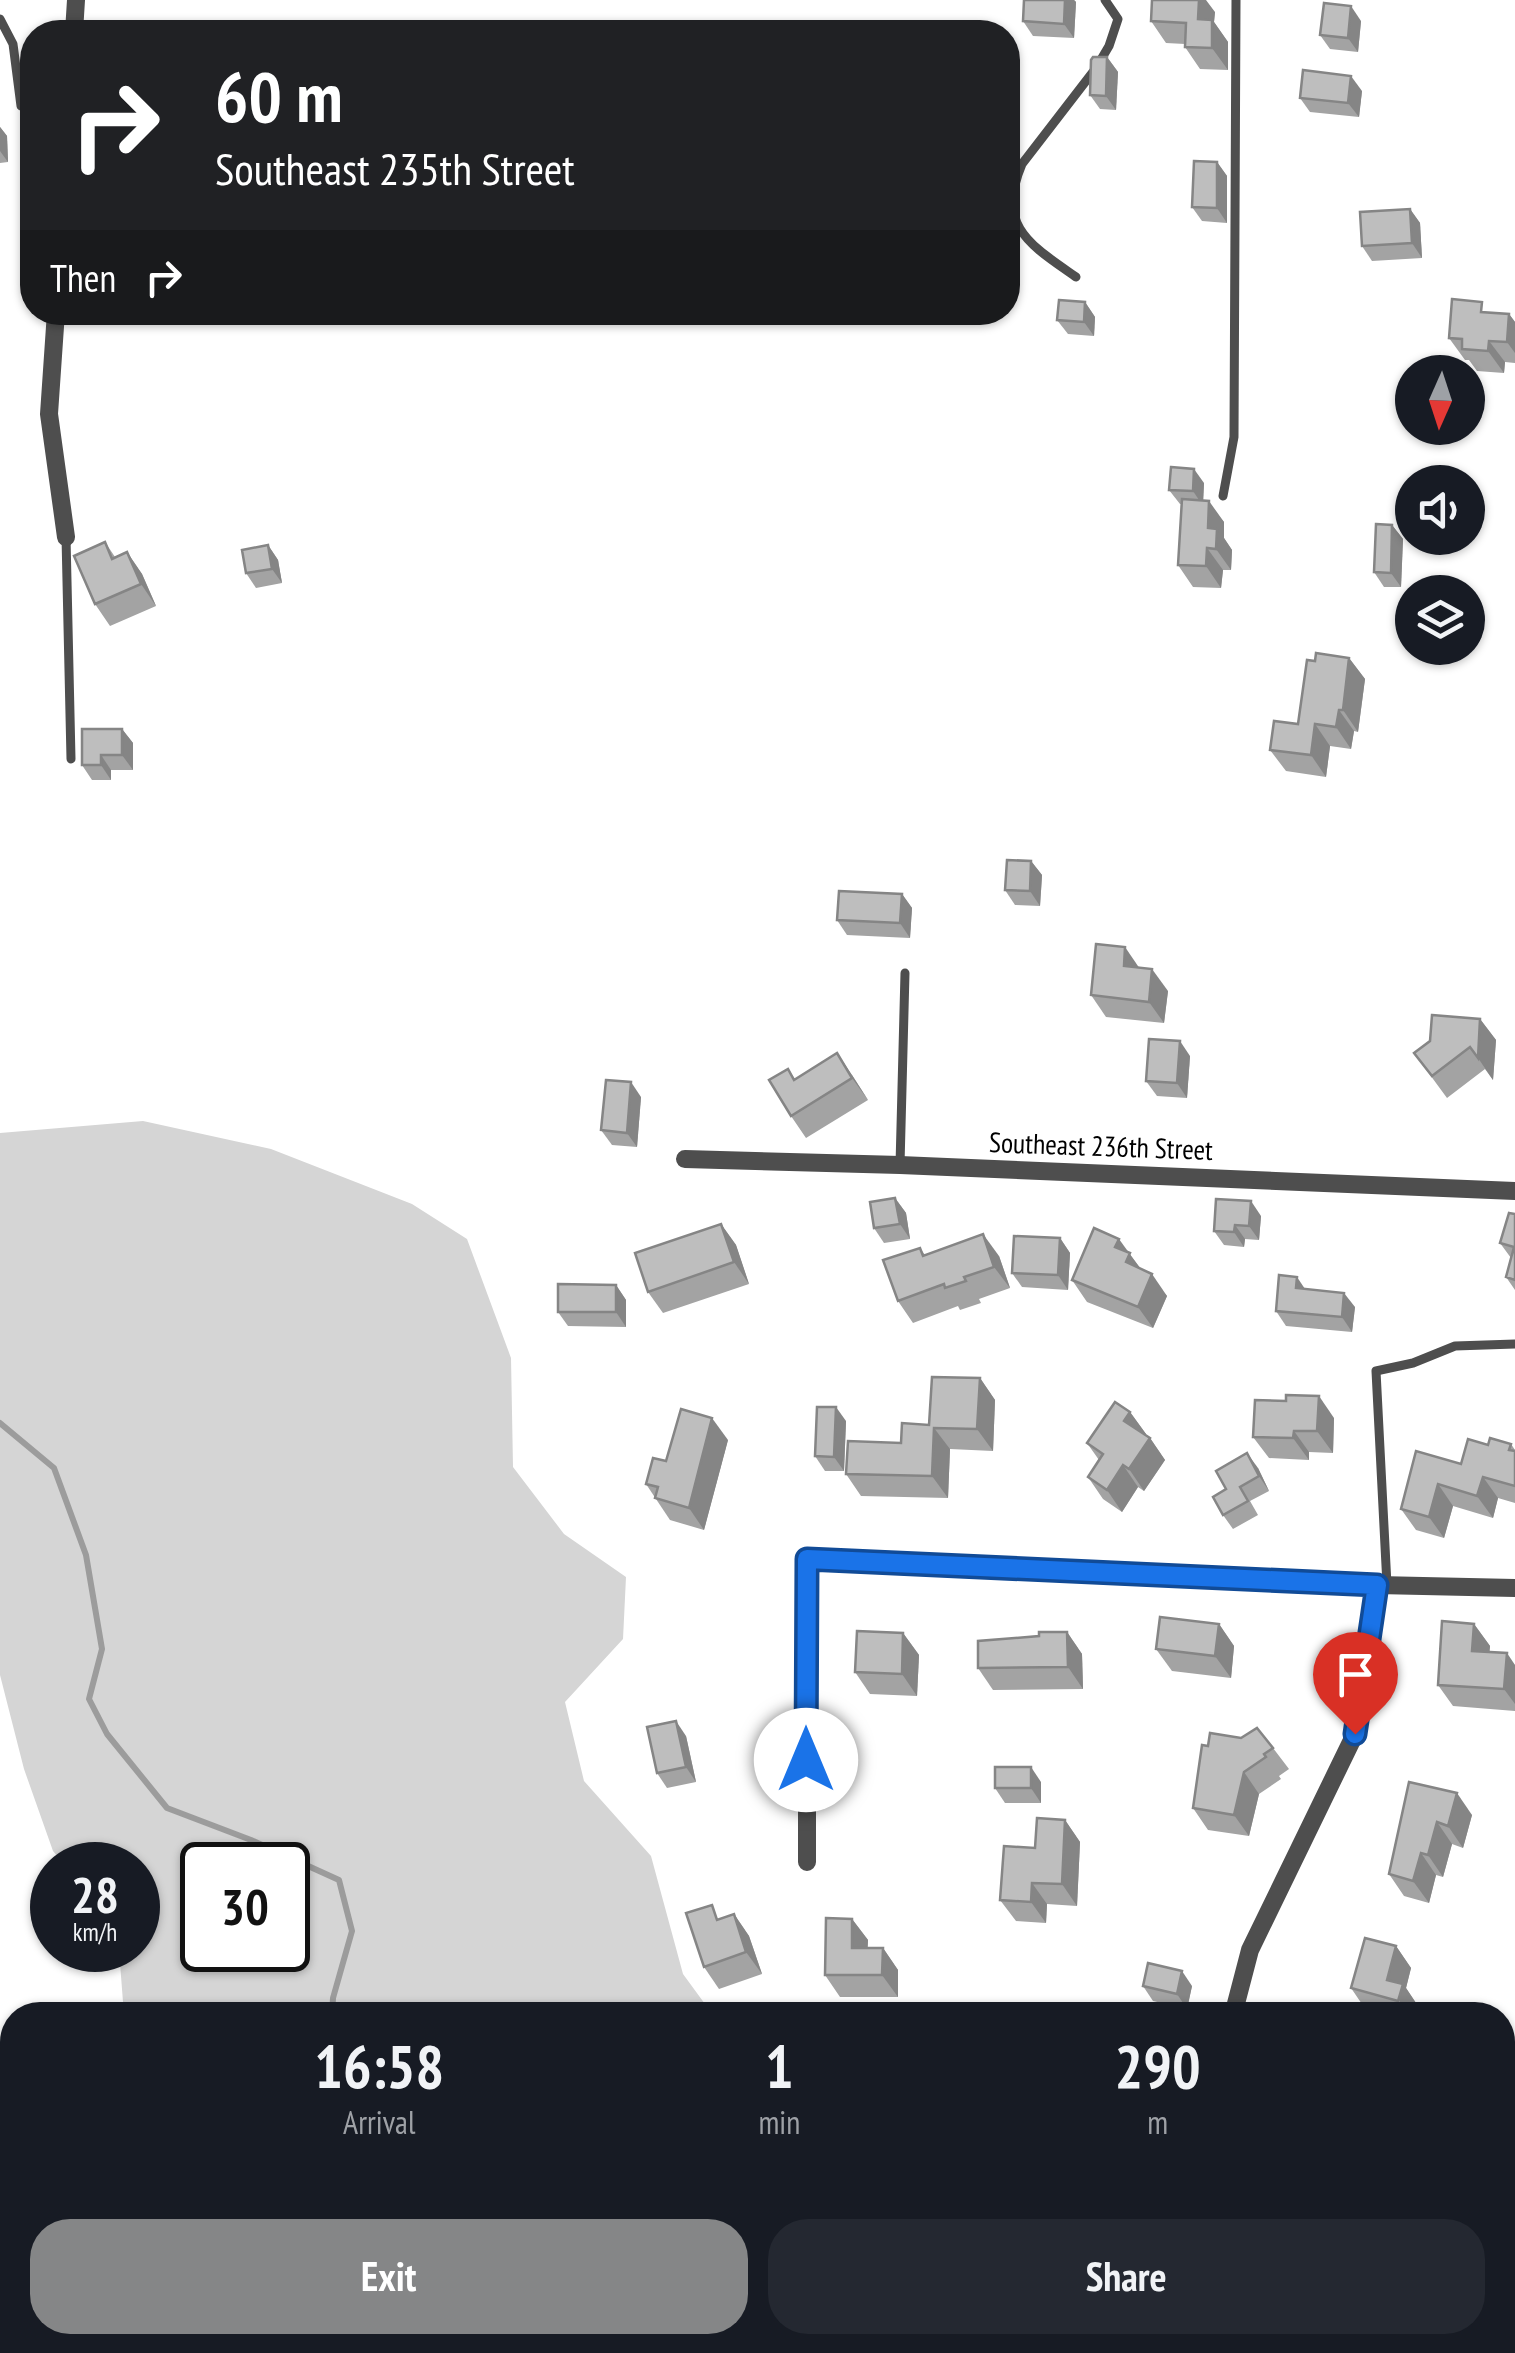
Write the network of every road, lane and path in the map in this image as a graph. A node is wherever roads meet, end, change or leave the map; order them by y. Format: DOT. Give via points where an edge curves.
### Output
graph roads {
  1 [pos="1105,0"];
  2 [pos="1236,0"];
  3 [pos="0,19"];
  4 [pos="20,98"];
  5 [pos="1020,169"];
  6 [pos="1020,229"];
  7 [pos="1076,277"];
  8 [pos="55,325"];
  9 [pos="1223,496"];
  10 [pos="66,536"];
  11 [pos="71,759"];
  12 [pos="905,973"];
  13 [pos="685,1159"];
  14 [pos="900,1165"];
  15 [pos="1515,1191"];
  16 [pos="1515,1344"];
  17 [pos="1382,1585"];
  18 [pos="1515,1588"];
  19 [pos="806,1862"];
  20 [pos="1236,2002"];
  1 -- 5 [label="lane" via="1118,19 1109,46"];
  2 -- 9 [label="lane" via="1234,438"];
  3 -- 4 [label="lane" via="13,44"];
  6 -- 7 [label="lane"];
  8 -- 10 [label="street" via="49,414"];
  10 -- 11 [label="lane"];
  12 -- 14 [label="lane"];
  13 -- 14 [label="street, Southeast 236th Street"];
  14 -- 15 [label="street, Southeast 236th Street"];
  16 -- 17 [label="lane" via="1455,1346 1376,1371"];
  17 -- 18 [label="street"];
  17 -- 19 [label="street" via="807,1559"];
  17 -- 20 [label="street" via="1355,1734 1250,1950"];
}
